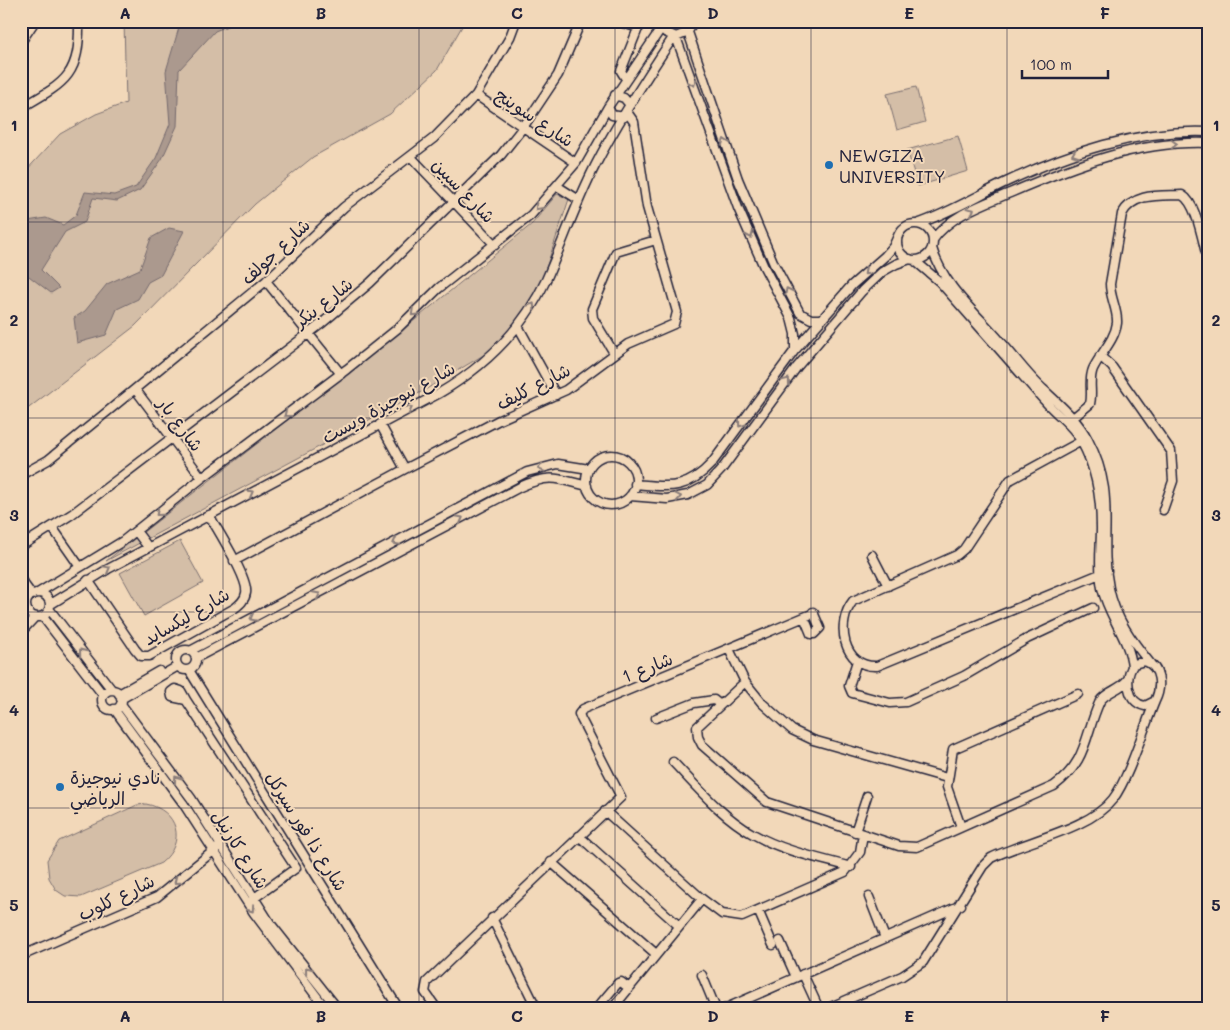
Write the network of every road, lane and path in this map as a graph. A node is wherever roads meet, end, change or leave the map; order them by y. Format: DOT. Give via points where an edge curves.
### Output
graph roads {
  1 [pos="35,21"];
  2 [pos="80,21"];
  3 [pos="516,21"];
  4 [pos="581,21"];
  5 [pos="616,21"];
  6 [pos="693,21"];
  7 [pos="661,24"];
  8 [pos="640,25"];
  9 [pos="688,32"];
  10 [pos="675,37"];
  11 [pos="21,42"];
  12 [pos="646,47"];
  13 [pos="631,50"];
  14 [pos="641,56"];
  15 [pos="661,56"];
  16 [pos="626,79"];
  17 [pos="476,95"];
  18 [pos="616,95"];
  19 [pos="21,108"];
  20 [pos="608,108"];
  21 [pos="627,111"];
  22 [pos="524,126"];
  23 [pos="1209,132"];
  24 [pos="1145,135"];
  25 [pos="1209,143"];
  26 [pos="1107,144"];
  27 [pos="1148,147"];
  28 [pos="1108,156"];
  29 [pos="411,157"];
  30 [pos="576,163"];
  31 [pos="557,186"];
  32 [pos="579,200"];
  33 [pos="454,201"];
  34 [pos="917,224"];
  35 [pos="898,236"];
  36 [pos="656,240"];
  37 [pos="933,240"];
  38 [pos="495,245"];
  39 [pos="932,248"];
  40 [pos="912,259"];
  41 [pos="1209,264"];
  42 [pos="943,280"];
  43 [pos="266,281"];
  44 [pos="800,313"];
  45 [pos="791,318"];
  46 [pos="822,319"];
  47 [pos="518,326"];
  48 [pos="988,331"];
  49 [pos="308,332"];
  50 [pos="795,350"];
  51 [pos="614,353"];
  52 [pos="1100,356"];
  53 [pos="341,374"];
  54 [pos="135,389"];
  55 [pos="556,395"];
  56 [pos="1055,399"];
  57 [pos="757,401"];
  58 [pos="1049,405"];
  59 [pos="767,408"];
  60 [pos="1073,418"];
  61 [pos="380,424"];
  62 [pos="172,437"];
  63 [pos="1084,440"];
  64 [pos="405,468"];
  65 [pos="589,469"];
  66 [pos="21,475"];
  67 [pos="202,478"];
  68 [pos="635,484"];
  69 [pos="587,486"];
  70 [pos="630,496"];
  71 [pos="1163,510"];
  72 [pos="209,515"];
  73 [pos="52,527"];
  74 [pos="136,531"];
  75 [pos="21,546"];
  76 [pos="148,547"];
  77 [pos="872,555"];
  78 [pos="234,561"];
  79 [pos="80,567"];
  80 [pos="1103,573"];
  81 [pos="21,580"];
  82 [pos="88,580"];
  83 [pos="888,586"];
  84 [pos="35,594"];
  85 [pos="24,606"];
  86 [pos="50,607"];
  87 [pos="1093,608"];
  88 [pos="39,617"];
  89 [pos="804,617"];
  90 [pos="58,629"];
  91 [pos="21,632"];
  92 [pos="729,649"];
  93 [pos="190,651"];
  94 [pos="196,658"];
  95 [pos="857,661"];
  96 [pos="177,664"];
  97 [pos="1150,664"];
  98 [pos="1132,666"];
  99 [pos="189,670"];
  100 [pos="1128,678"];
  101 [pos="745,682"];
  102 [pos="1115,691"];
  103 [pos="1078,694"];
  104 [pos="103,695"];
  105 [pos="118,697"];
  106 [pos="1132,697"];
  107 [pos="186,700"];
  108 [pos="1155,701"];
  109 [pos="719,704"];
  110 [pos="1140,704"];
  111 [pos="114,709"];
  112 [pos="656,718"];
  113 [pos="1142,731"];
  114 [pos="673,762"];
  115 [pos="947,778"];
  116 [pos="866,796"];
  117 [pos="191,798"];
  118 [pos="183,802"];
  119 [pos="605,811"];
  120 [pos="961,827"];
  121 [pos="859,833"];
  122 [pos="579,836"];
  123 [pos="222,846"];
  124 [pos="214,850"];
  125 [pos="551,862"];
  126 [pos="851,867"];
  127 [pos="869,898"];
  128 [pos="253,899"];
  129 [pos="702,899"];
  130 [pos="961,905"];
  131 [pos="758,910"];
  132 [pos="935,916"];
  133 [pos="492,918"];
  134 [pos="679,926"];
  135 [pos="946,927"];
  136 [pos="886,938"];
  137 [pos="285,940"];
  138 [pos="278,946"];
  139 [pos="656,954"];
  140 [pos="21,956"];
  141 [pos="702,976"];
  142 [pos="799,976"];
  143 [pos="629,988"];
  144 [pos="326,1009"];
  145 [pos="338,1009"];
  146 [pos="399,1009"];
  147 [pos="437,1009"];
  148 [pos="537,1009"];
  149 [pos="596,1009"];
  150 [pos="612,1009"];
  151 [pos="716,1009"];
  152 [pos="724,1009"];
  153 [pos="819,1009"];
  154 [pos="826,1009"];
  1 -- 11 [label="street"];
  2 -- 19 [label="street" via="78,56 72,70 62,82"];
  3 -- 17 [label="street, شارع جولف"];
  4 -- 22 [label="street, شارع بنكر" via="558,74"];
  5 -- 8 [label="street"];
  6 -- 9 [label="street"];
  7 -- 10 [label="street" via="668,34"];
  7 -- 12 [label="street"];
  8 -- 13 [label="street"];
  9 -- 10 [label="street"];
  44 -- 9 [label="street, one-way" via="774,264 744,193"];
  10 -- 15 [label="street, شارع نيوجيزة ويست"];
  10 -- 45 [label="street, one-way" via="738,208"];
  12 -- 14 [label="street"];
  12 -- 15 [label="street"];
  13 -- 14 [label="street"];
  13 -- 16 [label="street" via="621,72"];
  14 -- 16 [label="street"];
  15 -- 21 [label="street, شارع نيوجيزة ويست"];
  16 -- 18 [label="street"];
  17 -- 22 [label="street, شارع سوينج"];
  17 -- 29 [label="street, شارع جولف"];
  18 -- 20 [label="street"];
  18 -- 21 [label="street" via="624,98"];
  20 -- 21 [label="street" via="612,115"];
  20 -- 30 [label="street"];
  21 -- 32 [label="street, شارع نيوجيزة ويست"];
  21 -- 36 [label="street, شارع كليف" via="634,122"];
  22 -- 30 [label="street, شارع سوينج"];
  22 -- 33 [label="street, شارع بنكر" via="501,155"];
  23 -- 24 [label="street"];
  24 -- 26 [label="street"];
  24 -- 27 [label="street" via="1141,143"];
  27 -- 25 [label="street, one-way"];
  26 -- 28 [label="street"];
  26 -- 34 [label="street, one-way" via="1040,168"];
  27 -- 28 [label="street"];
  37 -- 28 [label="street, one-way" via="949,222 990,202"];
  29 -- 33 [label="street, شارع سبين"];
  29 -- 43 [label="street, شارع جولف" via="351,202"];
  30 -- 31 [label="street"];
  31 -- 32 [label="street"];
  31 -- 38 [label="street, one-way"];
  47 -- 32 [label="street, شارع نيوجيزة ويست, one-way" via="546,281"];
  33 -- 38 [label="street, شارع سبين"];
  33 -- 49 [label="street, شارع بنكر" via="370,283"];
  34 -- 35 [label="street" via="907,226"];
  34 -- 37 [label="street" via="928,229"];
  35 -- 40 [label="street" via="898,247"];
  35 -- 46 [label="street, one-way" via="885,256 852,285"];
  36 -- 51 [label="street" via="616,252 592,309 593,318"];
  36 -- 51 [label="street, شارع كليف" via="677,312 676,320"];
  37 -- 39 [label="street"];
  38 -- 53 [label="street, one-way"];
  39 -- 40 [label="street" via="925,257"];
  39 -- 42 [label="street"];
  40 -- 42 [label="street"];
  59 -- 40 [label="street, one-way" via="797,367 862,291 882,272"];
  41 -- 52 [label="street" via="1193,208 1185,197 1144,197 1130,204 1122,214 1110,284 1117,314 1116,330"];
  42 -- 48 [label="street"];
  43 -- 49 [label="street"];
  43 -- 54 [label="street, شارع جولف"];
  44 -- 45 [label="street"];
  44 -- 46 [label="street" via="811,319"];
  45 -- 50 [label="street"];
  46 -- 50 [label="street"];
  47 -- 55 [label="street"];
  61 -- 47 [label="street, شارع نيوجيزة ويست, one-way" via="461,380 487,360"];
  48 -- 56 [label="street"];
  48 -- 58 [label="street"];
  49 -- 53 [label="street"];
  49 -- 62 [label="street, شارع بنكر"];
  50 -- 57 [label="street"];
  51 -- 55 [label="street, شارع كليف"];
  52 -- 60 [label="street" via="1091,375 1090,404"];
  52 -- 71 [label="street" via="1171,451 1174,481"];
  53 -- 67 [label="street, one-way"];
  54 -- 62 [label="street, شارع بار"];
  54 -- 66 [label="street, شارع جولف" via="48,460"];
  55 -- 64 [label="street, شارع كليف" via="498,420"];
  56 -- 58 [label="street"];
  56 -- 60 [label="street"];
  57 -- 59 [label="street"];
  57 -- 68 [label="street, one-way" via="699,476 669,488"];
  58 -- 63 [label="street"];
  70 -- 59 [label="street, one-way" via="666,500 688,495 707,485"];
  60 -- 63 [label="street"];
  61 -- 64 [label="street"];
  72 -- 61 [label="street, شارع نيوجيزة ويست, one-way"];
  62 -- 67 [label="street, شارع بار"];
  62 -- 73 [label="street, شارع بنكر"];
  63 -- 80 [label="street" via="1096,455 1106,492"];
  63 -- 83 [label="street" via="1010,480 957,555"];
  64 -- 78 [label="street, شارع كليف"];
  65 -- 68 [label="street" via="600,458 616,456 630,464"];
  65 -- 69 [label="street"];
  65 -- 93 [label="street, one-way" via="558,464 527,472"];
  67 -- 74 [label="street, one-way"];
  68 -- 70 [label="street"];
  69 -- 70 [label="street" via="594,498 607,505 621,503"];
  94 -- 69 [label="street, one-way" via="520,487 544,478"];
  72 -- 76 [label="street, شارع نيوجيزة ويست"];
  72 -- 78 [label="street, شارع ليكسايد"];
  73 -- 75 [label="street, شارع بنكر"];
  73 -- 79 [label="street"];
  74 -- 76 [label="street"];
  74 -- 79 [label="street"];
  82 -- 76 [label="street, شارع نيوجيزة ويست, one-way"];
  77 -- 83 [label="street"];
  78 -- 82 [label="street, شارع ليكسايد" via="246,586 240,604 146,657 135,649"];
  79 -- 84 [label="street"];
  80 -- 95 [label="street" via="885,664 871,666"];
  80 -- 97 [label="street" via="1119,618"];
  80 -- 98 [label="street" via="1106,602 1127,645"];
  81 -- 84 [label="street"];
  82 -- 86 [label="street, شارع نيوجيزة ويست"];
  83 -- 95 [label="street" via="859,597 845,612 844,639"];
  84 -- 85 [label="street"];
  84 -- 86 [label="street" via="48,598"];
  85 -- 88 [label="street" via="29,613"];
  86 -- 88 [label="street"];
  86 -- 90 [label="street"];
  87 -- 95 [label="street" via="1032,637 964,676 902,703 852,694 848,686"];
  88 -- 90 [label="street"];
  88 -- 91 [label="street"];
  89 -- 89 [label="street, شارع 1" via="811,634 814,634 820,628 814,613"];
  89 -- 92 [label="street, شارع 1"];
  90 -- 104 [label="street"];
  105 -- 90 [label="street, شارع كارنيل, one-way"];
  92 -- 101 [label="street"];
  92 -- 119 [label="street, شارع 1" via="583,709 579,714 621,797"];
  93 -- 94 [label="street"];
  93 -- 96 [label="street" via="180,652"];
  94 -- 99 [label="street"];
  96 -- 99 [label="street" via="183,670"];
  96 -- 105 [label="street"];
  97 -- 98 [label="street" via="1142,661"];
  97 -- 108 [label="street" via="1159,681"];
  98 -- 100 [label="street"];
  99 -- 146 [label="street, شارع ذا فور سيركل"];
  100 -- 102 [label="street"];
  100 -- 106 [label="street"];
  101 -- 109 [label="street"];
  101 -- 115 [label="street" via="762,703 792,730 813,740"];
  102 -- 106 [label="street"];
  102 -- 120 [label="street" via="1100,701 1081,757 1062,780"];
  103 -- 115 [label="street" via="954,748"];
  104 -- 105 [label="street"];
  104 -- 111 [label="street, شارع كارنيل" via="105,707"];
  105 -- 111 [label="street"];
  117 -- 105 [label="street, شارع كارنيل, one-way"];
  106 -- 110 [label="street"];
  107 -- 128 [label="street" via="296,868"];
  108 -- 110 [label="street" via="1148,705"];
  108 -- 113 [label="street"];
  109 -- 112 [label="street" via="714,700 694,703"];
  109 -- 121 [label="street" via="697,727 702,744 767,802"];
  110 -- 113 [label="street"];
  111 -- 118 [label="street, شارع كارنيل"];
  113 -- 130 [label="street" via="1120,789 1105,808 1089,819 991,858"];
  114 -- 126 [label="street" via="721,810 751,833 790,851"];
  115 -- 120 [label="street"];
  116 -- 121 [label="street"];
  117 -- 118 [label="street"];
  117 -- 123 [label="street, شارع كارنيل"];
  118 -- 124 [label="street, شارع كارنيل"];
  119 -- 122 [label="street"];
  119 -- 129 [label="street"];
  120 -- 121 [label="street" via="908,848"];
  121 -- 126 [label="street" via="860,852"];
  122 -- 125 [label="street"];
  122 -- 134 [label="street"];
  123 -- 124 [label="street, شارع كلوب"];
  123 -- 128 [label="street, شارع كارنيل"];
  124 -- 138 [label="street, شارع كارنيل, one-way"];
  124 -- 140 [label="street, شارع كلوب, one-way" via="157,896"];
  125 -- 133 [label="street"];
  125 -- 139 [label="street"];
  126 -- 131 [label="street"];
  127 -- 136 [label="street"];
  128 -- 137 [label="street, شارع كارنيل"];
  129 -- 131 [label="street" via="729,916 742,917"];
  129 -- 134 [label="street"];
  130 -- 132 [label="street"];
  130 -- 135 [label="street"];
  131 -- 142 [label="street"];
  132 -- 135 [label="street"];
  132 -- 136 [label="street"];
  133 -- 147 [label="street" via="427,982 425,992"];
  133 -- 148 [label="street"];
  134 -- 139 [label="street"];
  135 -- 154 [label="street" via="923,962 913,969"];
  136 -- 142 [label="street"];
  137 -- 138 [label="street"];
  145 -- 137 [label="street, شارع كارنيل, one-way"];
  138 -- 144 [label="street, شارع كارنيل"];
  139 -- 143 [label="street"];
  141 -- 151 [label="street"];
  142 -- 152 [label="street"];
  142 -- 153 [label="street"];
  143 -- 149 [label="street" via="622,982 618,983"];
  143 -- 150 [label="street"];
}
